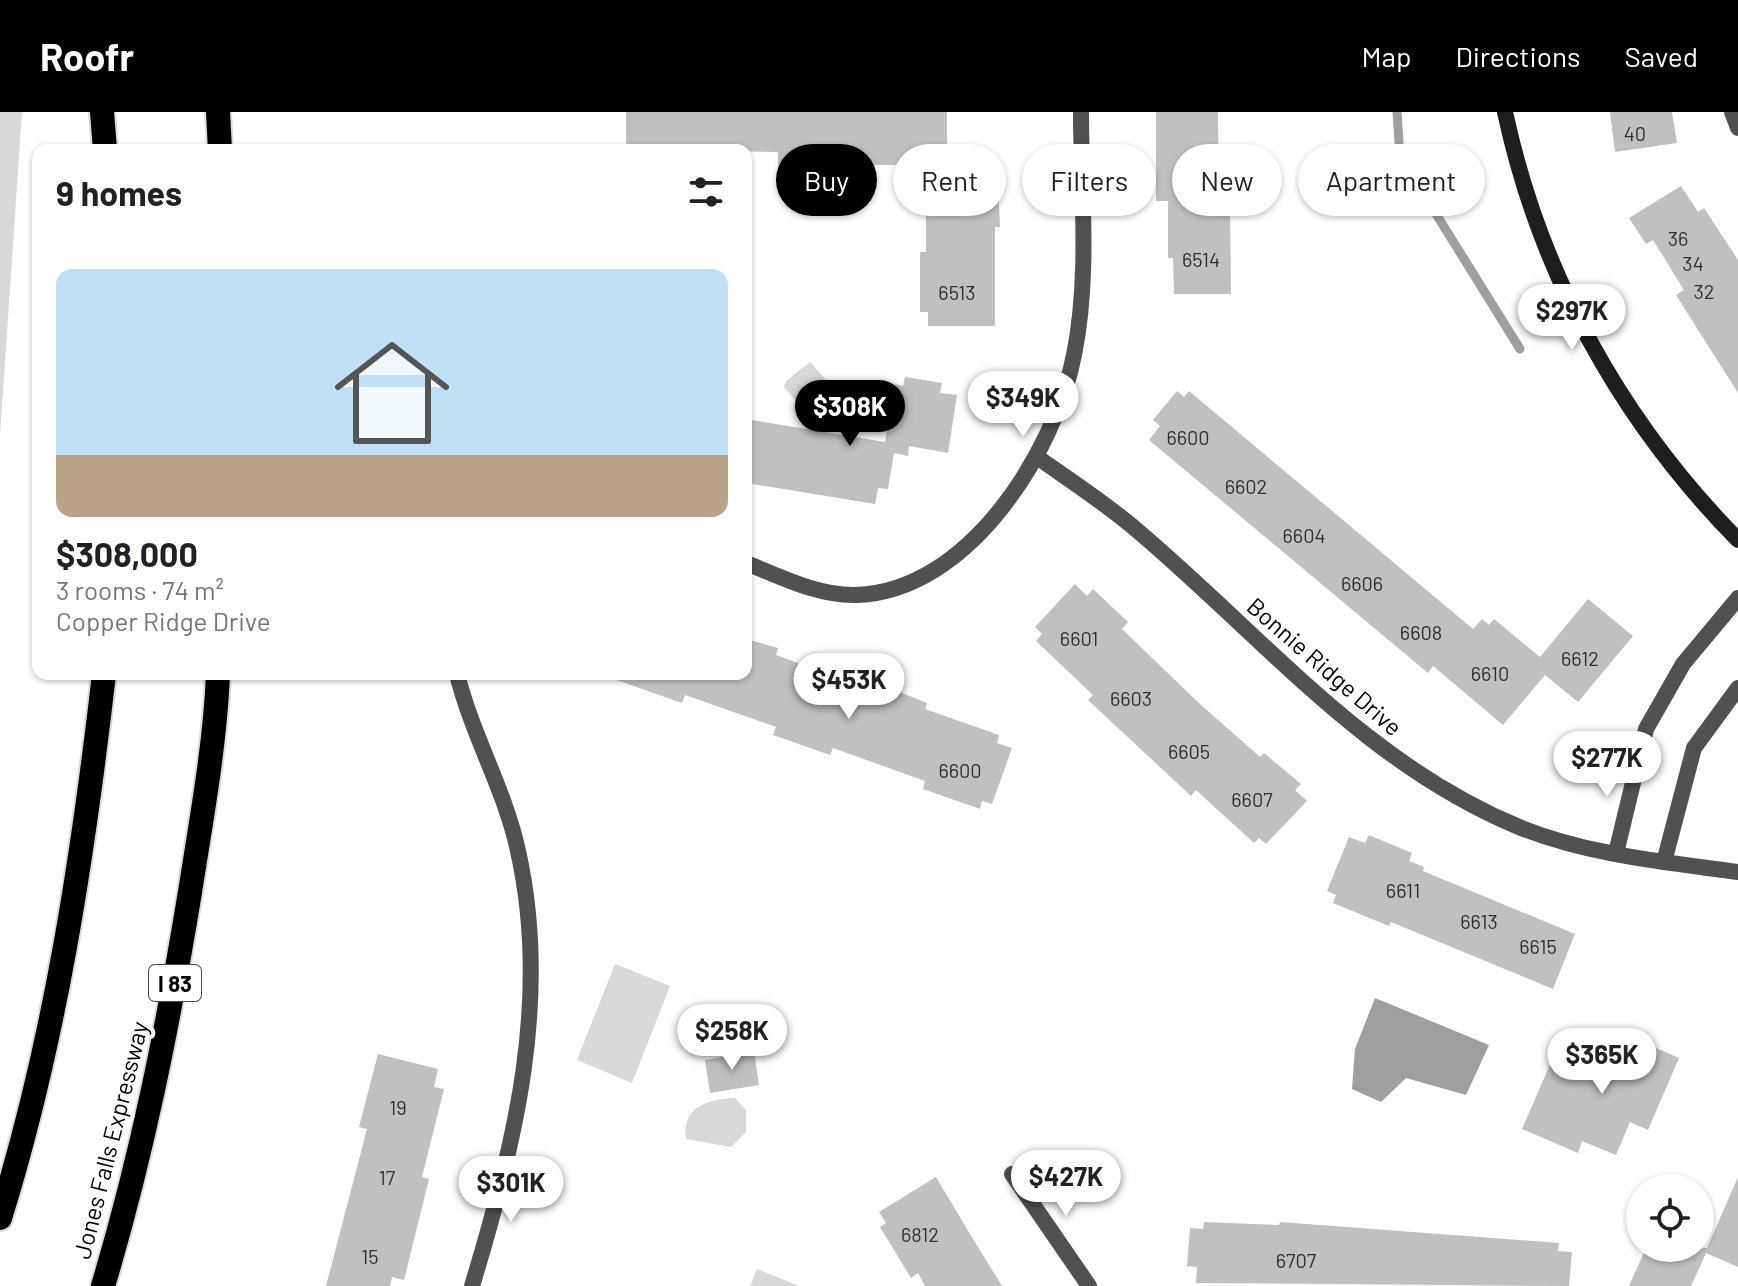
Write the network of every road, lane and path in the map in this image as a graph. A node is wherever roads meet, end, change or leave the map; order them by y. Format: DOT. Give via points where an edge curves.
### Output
graph roads {
  1 [pos="102,112"];
  2 [pos="218,112"];
  3 [pos="1081,112"];
  4 [pos="1505,112"];
  5 [pos="1732,112"];
  6 [pos="1738,128"];
  7 [pos="105,144"];
  8 [pos="220,144"];
  9 [pos="1037,457"];
  10 [pos="1738,540"];
  11 [pos="752,565"];
  12 [pos="1738,598"];
  13 [pos="103,680"];
  14 [pos="217,680"];
  15 [pos="459,680"];
  16 [pos="1738,688"];
  17 [pos="1616,853"];
  18 [pos="1664,862"];
  19 [pos="1738,872"];
  20 [pos="1012,1174"];
  21 [pos="0,1218"];
  22 [pos="103,1286"];
  23 [pos="472,1286"];
  24 [pos="1089,1286"];
  1 -- 7 [label="highway"];
  2 -- 8 [label="highway"];
  3 -- 9 [label="street" via="1082,274 1075,352 1062,406"];
  4 -- 10 [label="main road" via="1519,179 1556,278 1597,357 1651,438"];
  5 -- 6 [label="street"];
  9 -- 11 [label="street" via="967,546 894,589 856,595 813,589"];
  9 -- 17 [label="street, Bonnie Ridge Drive" via="1138,530 1341,718 1406,767 1522,828"];
  12 -- 17 [label="street" via="1683,664 1646,729"];
  13 -- 21 [label="highway" via="88,816 60,977"];
  14 -- 22 [label="highway, Jones Falls Expressway / I 83" via="171,1007 144,1137"];
  15 -- 23 [label="street" via="517,848 531,916 529,1037 510,1151"];
  16 -- 18 [label="street" via="1694,748"];
  17 -- 18 [label="street, Bonnie Ridge Drive"];
  18 -- 19 [label="street, Bonnie Ridge Drive"];
  20 -- 24 [label="street"];
}
